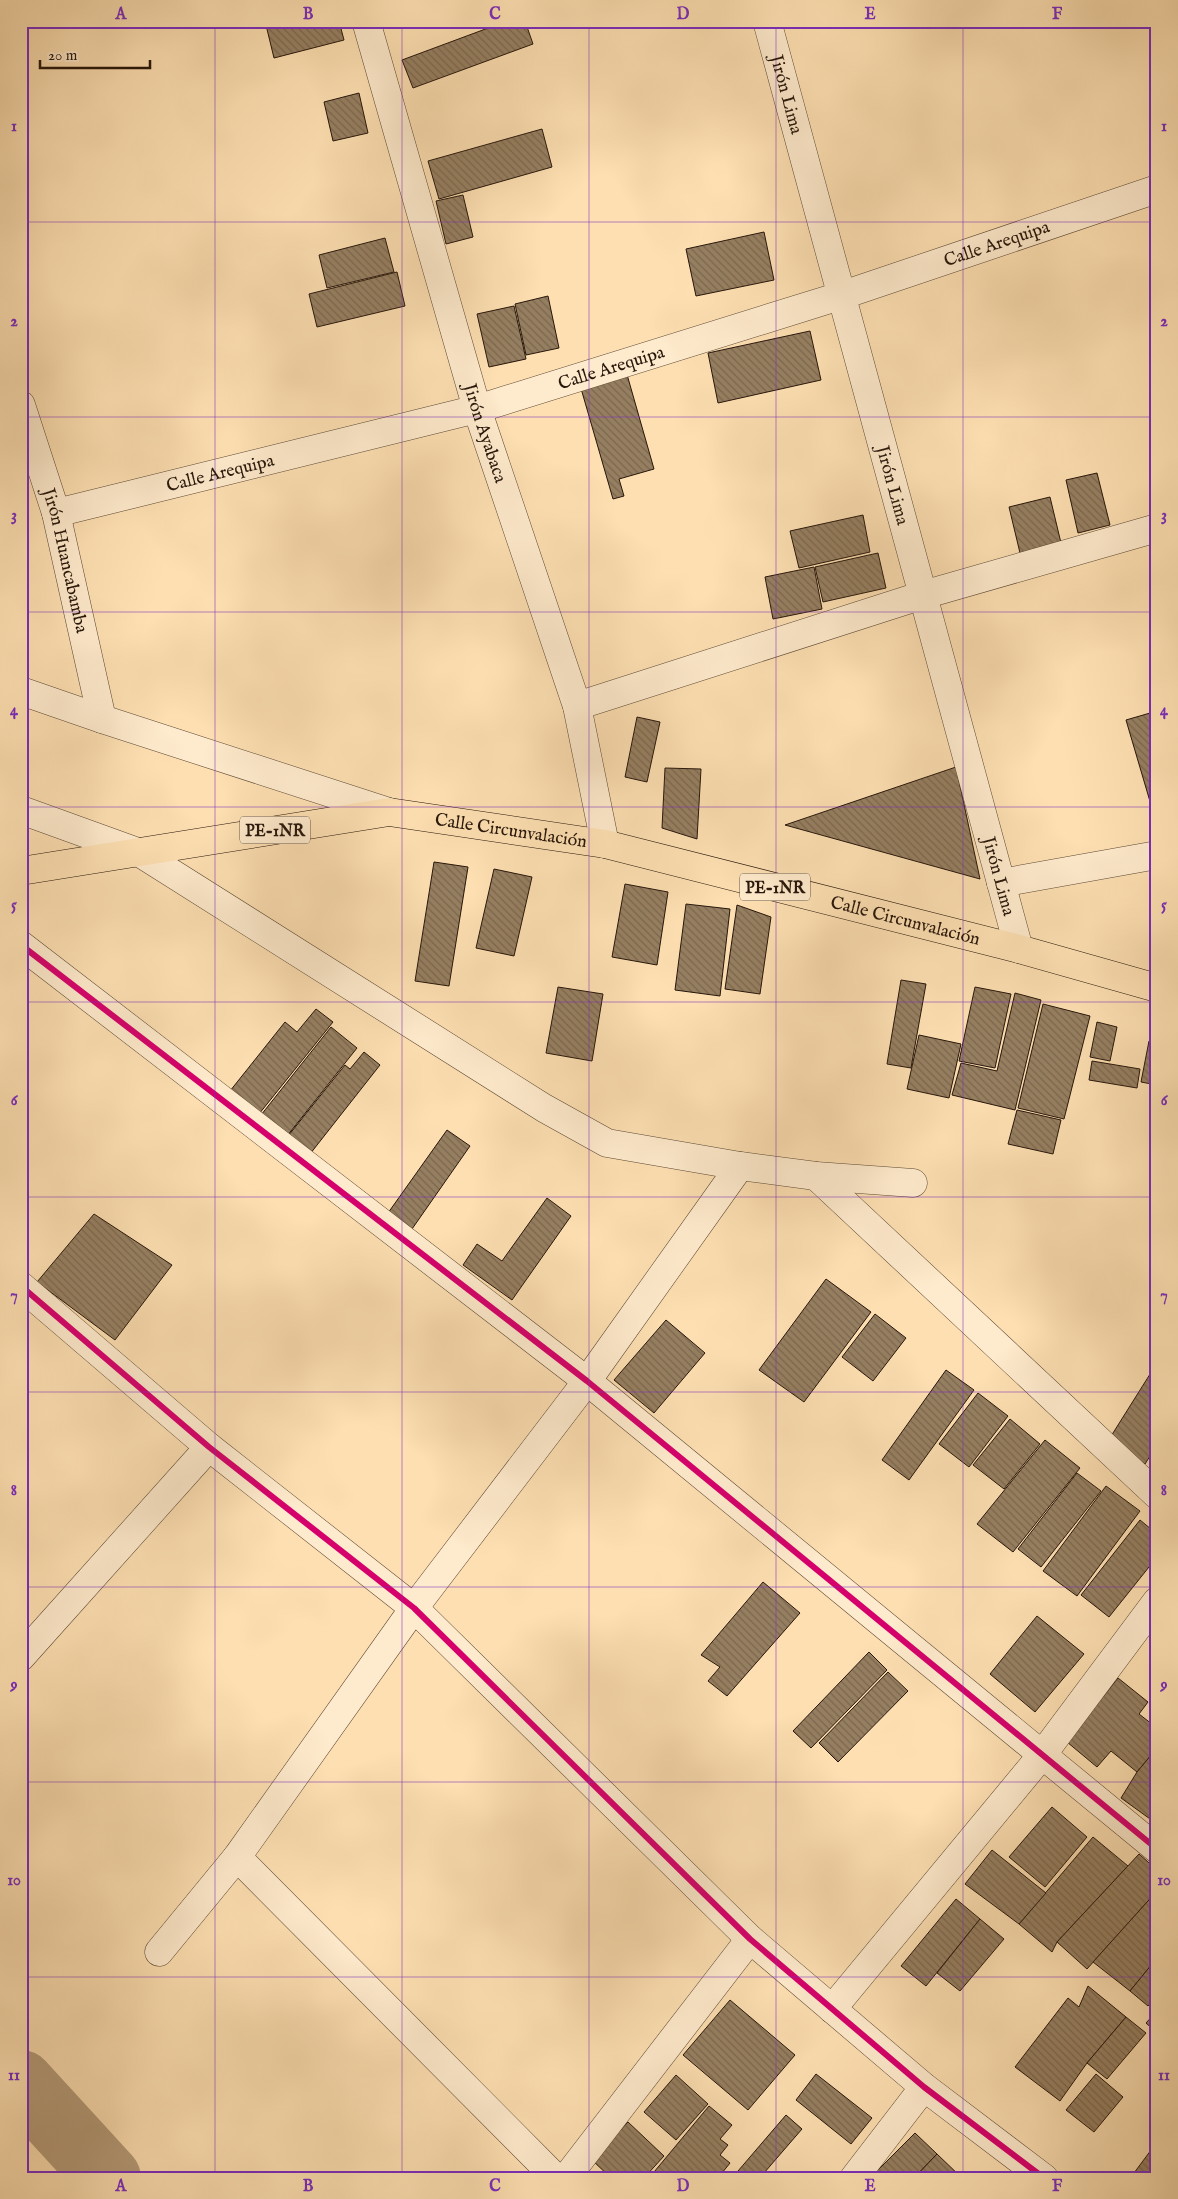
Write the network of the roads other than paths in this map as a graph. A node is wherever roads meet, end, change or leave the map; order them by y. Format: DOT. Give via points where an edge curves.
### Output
graph roads {
  1 [pos="366,21"];
  2 [pos="767,21"];
  3 [pos="1157,189"];
  4 [pos="840,296"];
  5 [pos="21,406"];
  6 [pos="477,409"];
  7 [pos="56,513"];
  8 [pos="1157,528"];
  9 [pos="923,595"];
  10 [pos="21,690"];
  11 [pos="577,706"];
  12 [pos="102,719"];
  13 [pos="21,810"];
  14 [pos="388,812"];
  15 [pos="605,844"];
  16 [pos="151,850"];
  17 [pos="1157,855"];
  18 [pos="21,871"];
  19 [pos="1001,883"];
  20 [pos="21,944"];
  21 [pos="1019,950"];
  22 [pos="1157,988"];
  23 [pos="740,1166"];
  24 [pos="816,1176"];
  25 [pos="913,1184"];
  26 [pos="21,1286"];
  27 [pos="587,1381"];
  28 [pos="210,1447"];
  29 [pos="1157,1495"];
  30 [pos="1157,1601"];
  31 [pos="414,1608"];
  32 [pos="21,1658"];
  33 [pos="1042,1755"];
  34 [pos="1157,1849"];
  35 [pos="237,1857"];
  36 [pos="750,1939"];
  37 [pos="159,1952"];
  38 [pos="832,2010"];
  39 [pos="924,2087"];
  40 [pos="556,2178"];
  41 [pos="566,2178"];
  42 [pos="854,2178"];
  43 [pos="1044,2178"];
  1 -- 6 [label="street, Jirón Ayabaca"];
  2 -- 4 [label="street, Jirón Lima"];
  3 -- 4 [label="street, Calle Arequipa"];
  4 -- 6 [label="street, Calle Arequipa"];
  4 -- 9 [label="street, Jirón Lima"];
  5 -- 7 [label="street, Jirón Huancabamba"];
  6 -- 7 [label="street, Calle Arequipa"];
  6 -- 11 [label="street, Jirón Ayabaca"];
  7 -- 12 [label="street, Jirón Huancabamba"];
  8 -- 9 [label="street"];
  9 -- 11 [label="street"];
  9 -- 19 [label="street, Jirón Lima"];
  10 -- 12 [label="street"];
  11 -- 15 [label="street, Jirón Ayabaca"];
  12 -- 14 [label="street"];
  13 -- 16 [label="street"];
  14 -- 15 [label="main road, Calle Circunvalación / PE-1NR"];
  14 -- 16 [label="main road, PE-1NR"];
  15 -- 21 [label="main road, Calle Circunvalación / PE-1NR"];
  16 -- 18 [label="main road, PE-1NR"];
  16 -- 23 [label="street" via="544,1108 607,1142"];
  17 -- 19 [label="street"];
  19 -- 21 [label="street, Jirón Lima"];
  20 -- 27 [label="street"];
  21 -- 22 [label="main road, Calle Circunvalación / PE-1NR"];
  23 -- 24 [label="street"];
  23 -- 27 [label="street"];
  24 -- 25 [label="street"];
  24 -- 29 [label="street"];
  26 -- 28 [label="street"];
  27 -- 31 [label="street"];
  27 -- 33 [label="street"];
  28 -- 31 [label="street"];
  28 -- 32 [label="street"];
  30 -- 33 [label="street"];
  31 -- 35 [label="street"];
  31 -- 36 [label="street"];
  33 -- 34 [label="street"];
  33 -- 38 [label="street"];
  35 -- 37 [label="street"];
  35 -- 40 [label="street"];
  36 -- 38 [label="street"];
  36 -- 41 [label="street"];
  38 -- 39 [label="street"];
  39 -- 42 [label="street"];
  39 -- 43 [label="street"];
}
